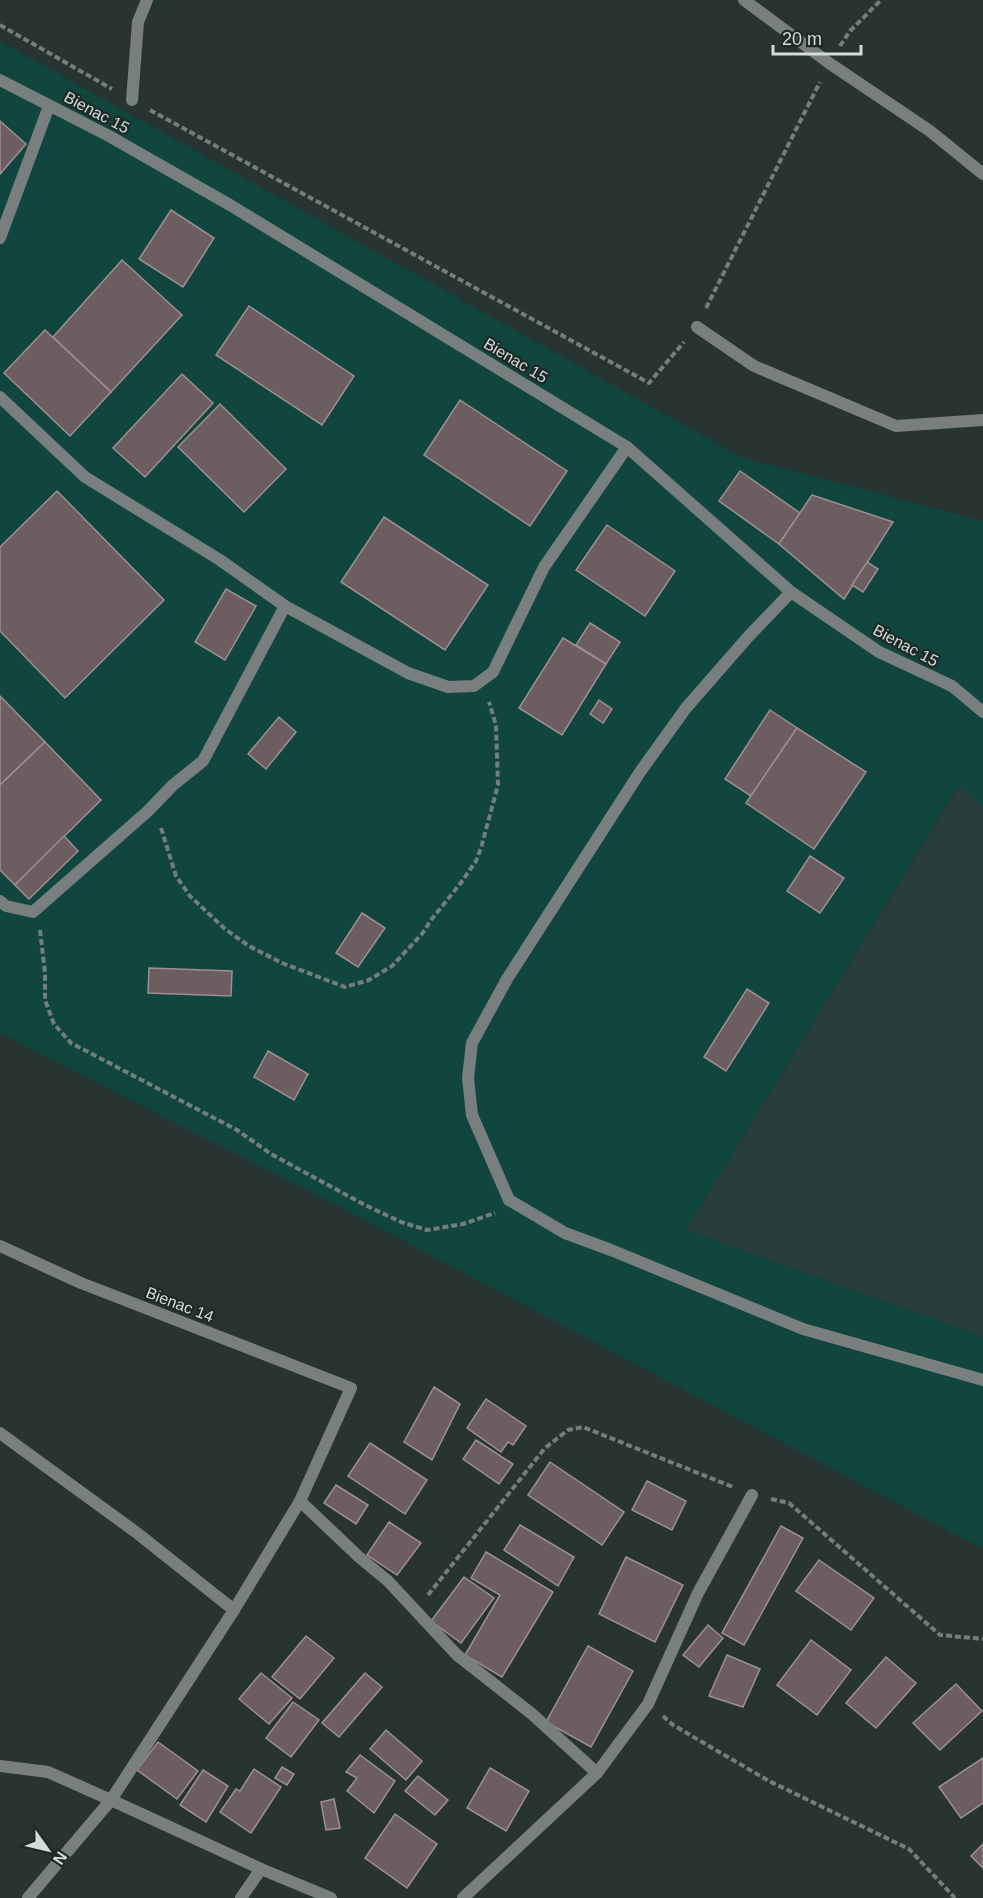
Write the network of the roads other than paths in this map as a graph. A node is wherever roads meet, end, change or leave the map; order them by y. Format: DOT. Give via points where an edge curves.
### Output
graph roads {
  1 [pos="147,0"];
  2 [pos="744,0"];
  3 [pos="0,80"];
  4 [pos="132,100"];
  5 [pos="48,106"];
  6 [pos="983,174"];
  7 [pos="0,238"];
  8 [pos="697,327"];
  9 [pos="0,397"];
  10 [pos="983,420"];
  11 [pos="627,447"];
  12 [pos="791,592"];
  13 [pos="285,606"];
  14 [pos="983,712"];
  15 [pos="0,901"];
  16 [pos="0,1246"];
  17 [pos="983,1380"];
  18 [pos="0,1433"];
  19 [pos="752,1495"];
  20 [pos="300,1500"];
  21 [pos="234,1610"];
  22 [pos="0,1766"];
  23 [pos="597,1773"];
  24 [pos="111,1800"];
  25 [pos="261,1869"];
  26 [pos="28,1898"];
  27 [pos="241,1898"];
  28 [pos="332,1898"];
  29 [pos="463,1898"];
  1 -- 4 [label="street" via="138,22"];
  2 -- 6 [label="street" via="930,131"];
  3 -- 5 [label="street, Bienac 15"];
  5 -- 7 [label="street"];
  5 -- 11 [label="street, Bienac 15" via="230,205"];
  8 -- 10 [label="street" via="754,366 896,426"];
  9 -- 13 [label="street" via="85,477"];
  11 -- 12 [label="street, Bienac 15"];
  11 -- 13 [label="street" via="544,567 493,672 474,686 448,687 408,673"];
  12 -- 14 [label="street, Bienac 15" via="879,652 952,686"];
  12 -- 17 [label="street" via="686,708 507,979 472,1043 468,1078 472,1115 509,1200 565,1233 803,1329"];
  13 -- 15 [label="street" via="203,761 33,912"];
  16 -- 20 [label="street, Bienac 14" via="81,1284 351,1388"];
  18 -- 21 [label="street"];
  19 -- 23 [label="street" via="698,1593 648,1704"];
  20 -- 21 [label="street"];
  20 -- 23 [label="street" via="388,1581 457,1655 532,1714"];
  21 -- 24 [label="street"];
  22 -- 24 [label="street" via="48,1772"];
  23 -- 29 [label="street"];
  24 -- 25 [label="street"];
  24 -- 26 [label="street"];
  25 -- 27 [label="street"];
  25 -- 28 [label="street"];
}
